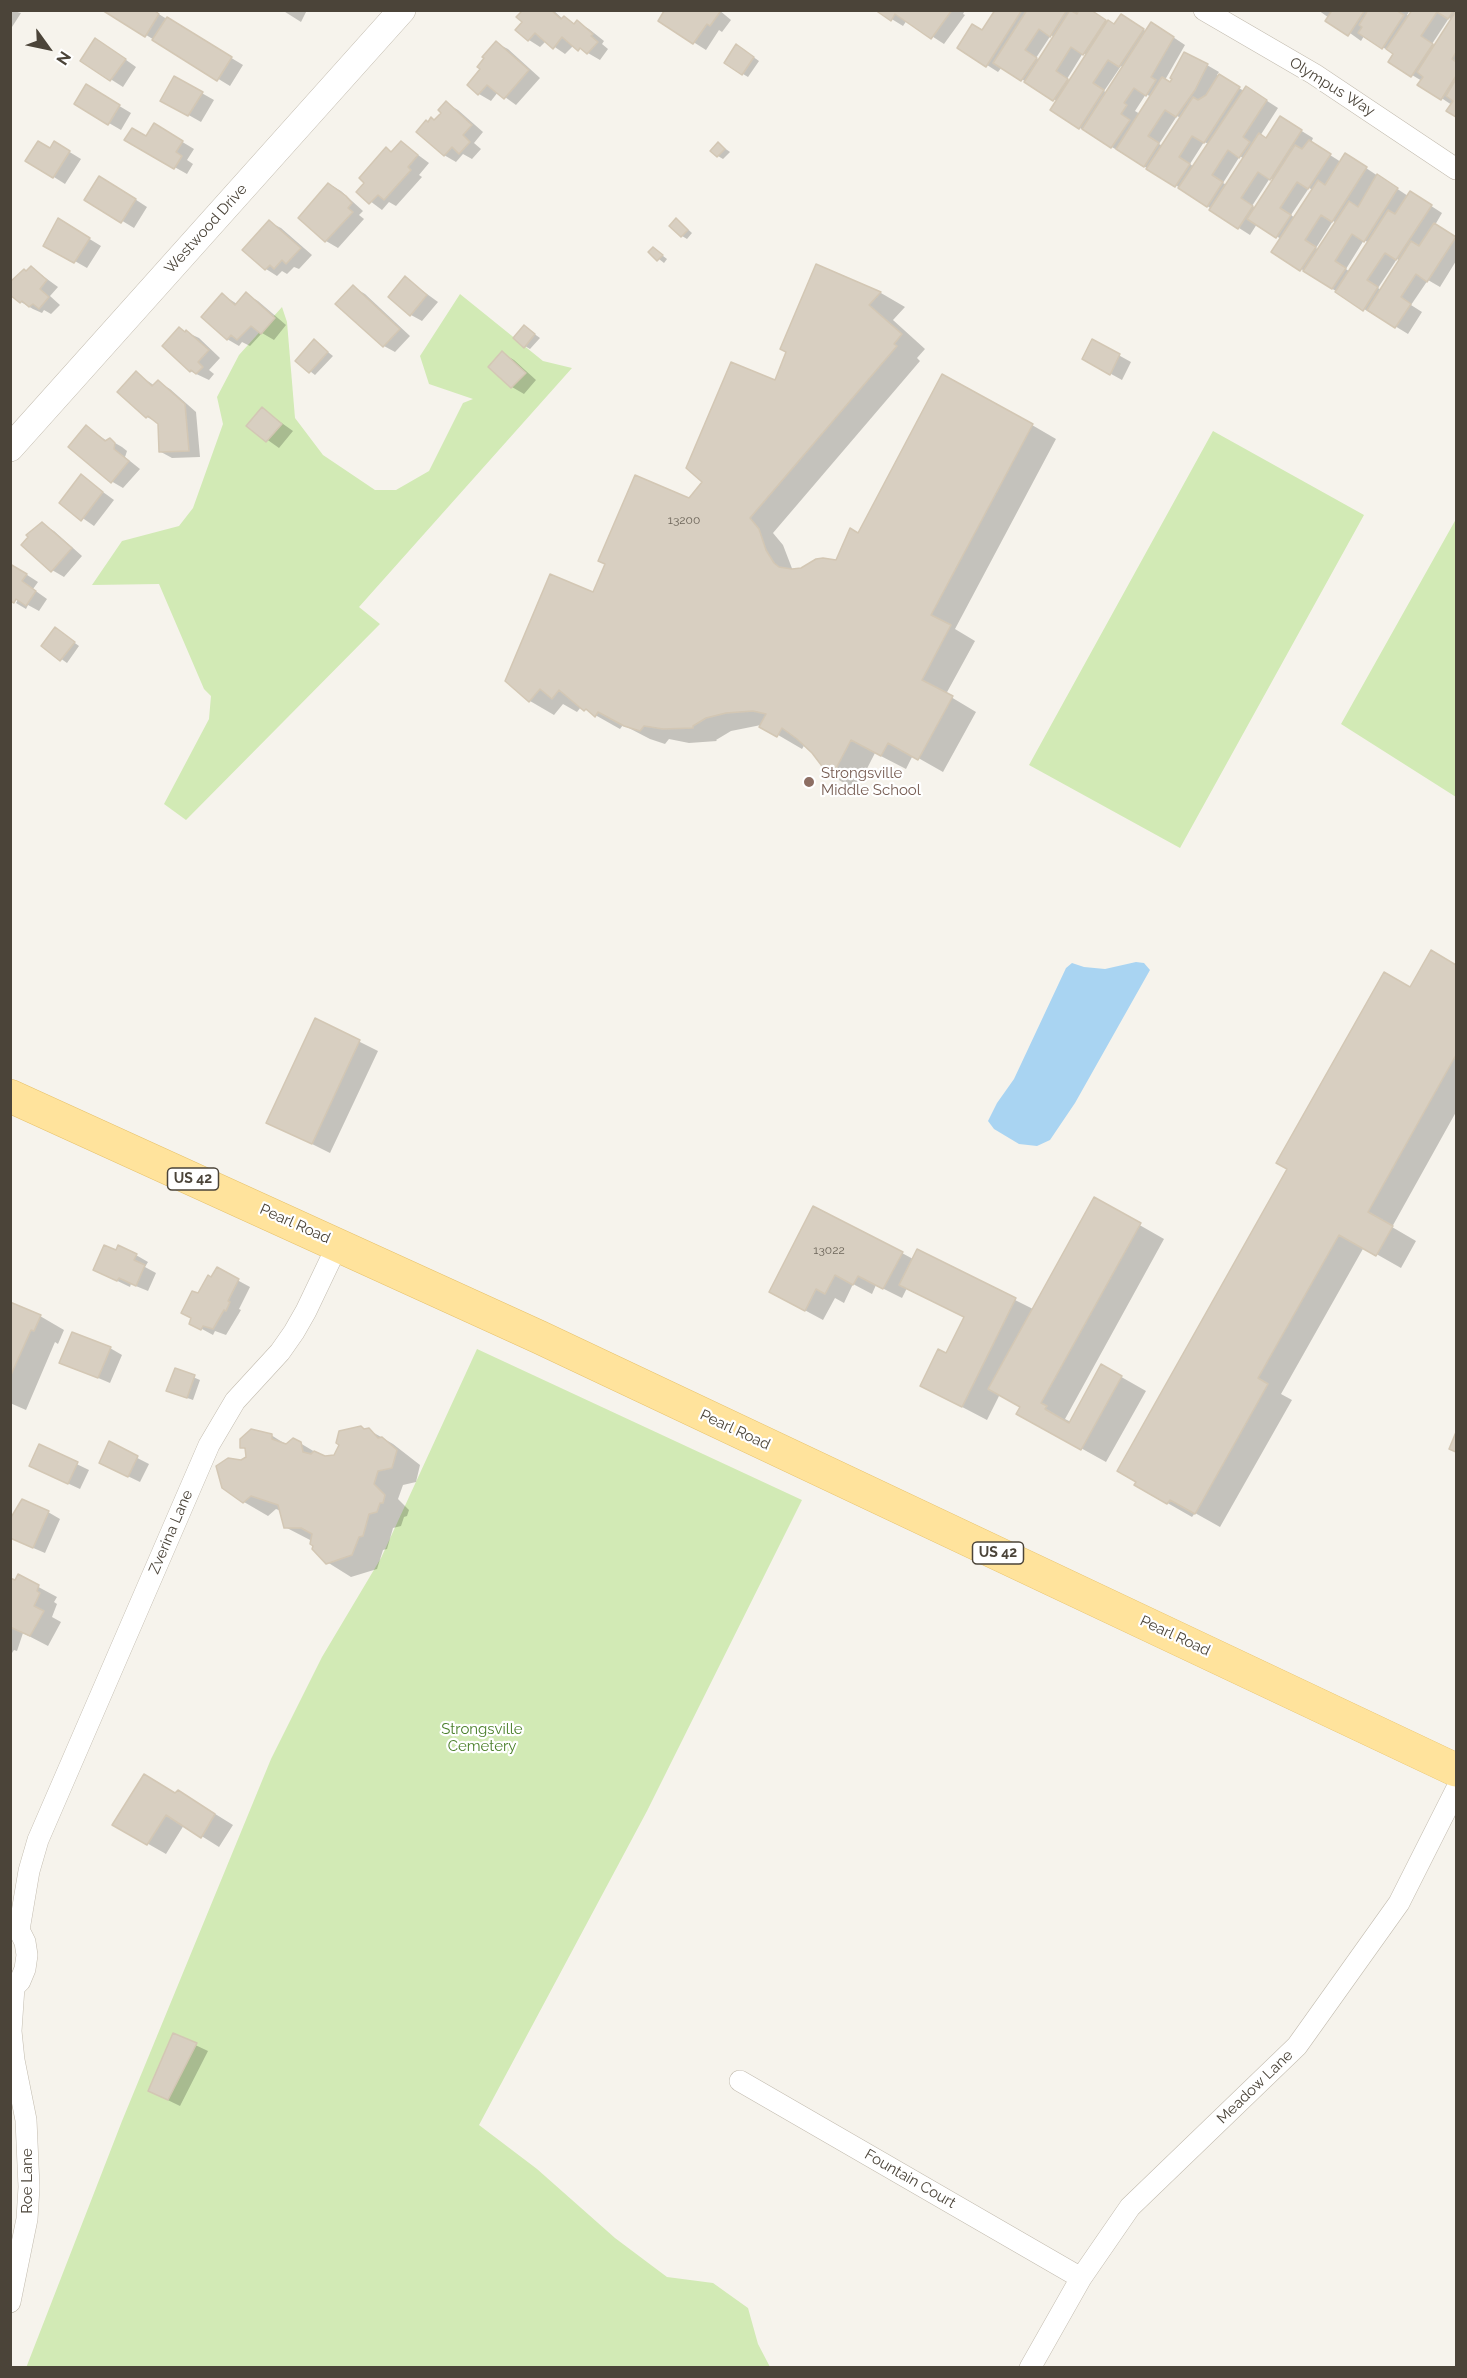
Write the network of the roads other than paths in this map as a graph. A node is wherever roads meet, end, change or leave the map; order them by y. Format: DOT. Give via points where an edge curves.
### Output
graph roads {
  1 [pos="402,10"];
  2 [pos="1204,10"];
  3 [pos="1456,169"];
  4 [pos="10,448"];
  5 [pos="10,1096"];
  6 [pos="338,1244"];
  7 [pos="1456,1770"];
  8 [pos="1456,1790"];
  9 [pos="38,1840"];
  10 [pos="10,1878"];
  11 [pos="15,1925"];
  12 [pos="12,1989"];
  13 [pos="12,2057"];
  14 [pos="740,2080"];
  15 [pos="1081,2278"];
  16 [pos="10,2302"];
  17 [pos="1030,2367"];
  1 -- 4 [label="street, Westwood Drive"];
  2 -- 3 [label="street, Olympus Way" via="1314,74"];
  5 -- 6 [label="main road, Pearl Road / US 42"];
  6 -- 7 [label="main road, Pearl Road / US 42"];
  6 -- 9 [label="street, Zverina Lane" via="294,1332 235,1401 209,1445"];
  8 -- 15 [label="street, Meadow Lane" via="1400,1903 1297,2046 1130,2207"];
  9 -- 10 [label="street, Zverina Lane"];
  9 -- 11 [label="street, Zverina Lane"];
  11 -- 12 [label="street" via="27,1955 25,1969"];
  12 -- 13 [label="street, Roe Lane"];
  13 -- 16 [label="street, Roe Lane" via="26,2120 29,2187 27,2219"];
  14 -- 15 [label="street, Fountain Court"];
  15 -- 17 [label="street, Meadow Lane"];
}
